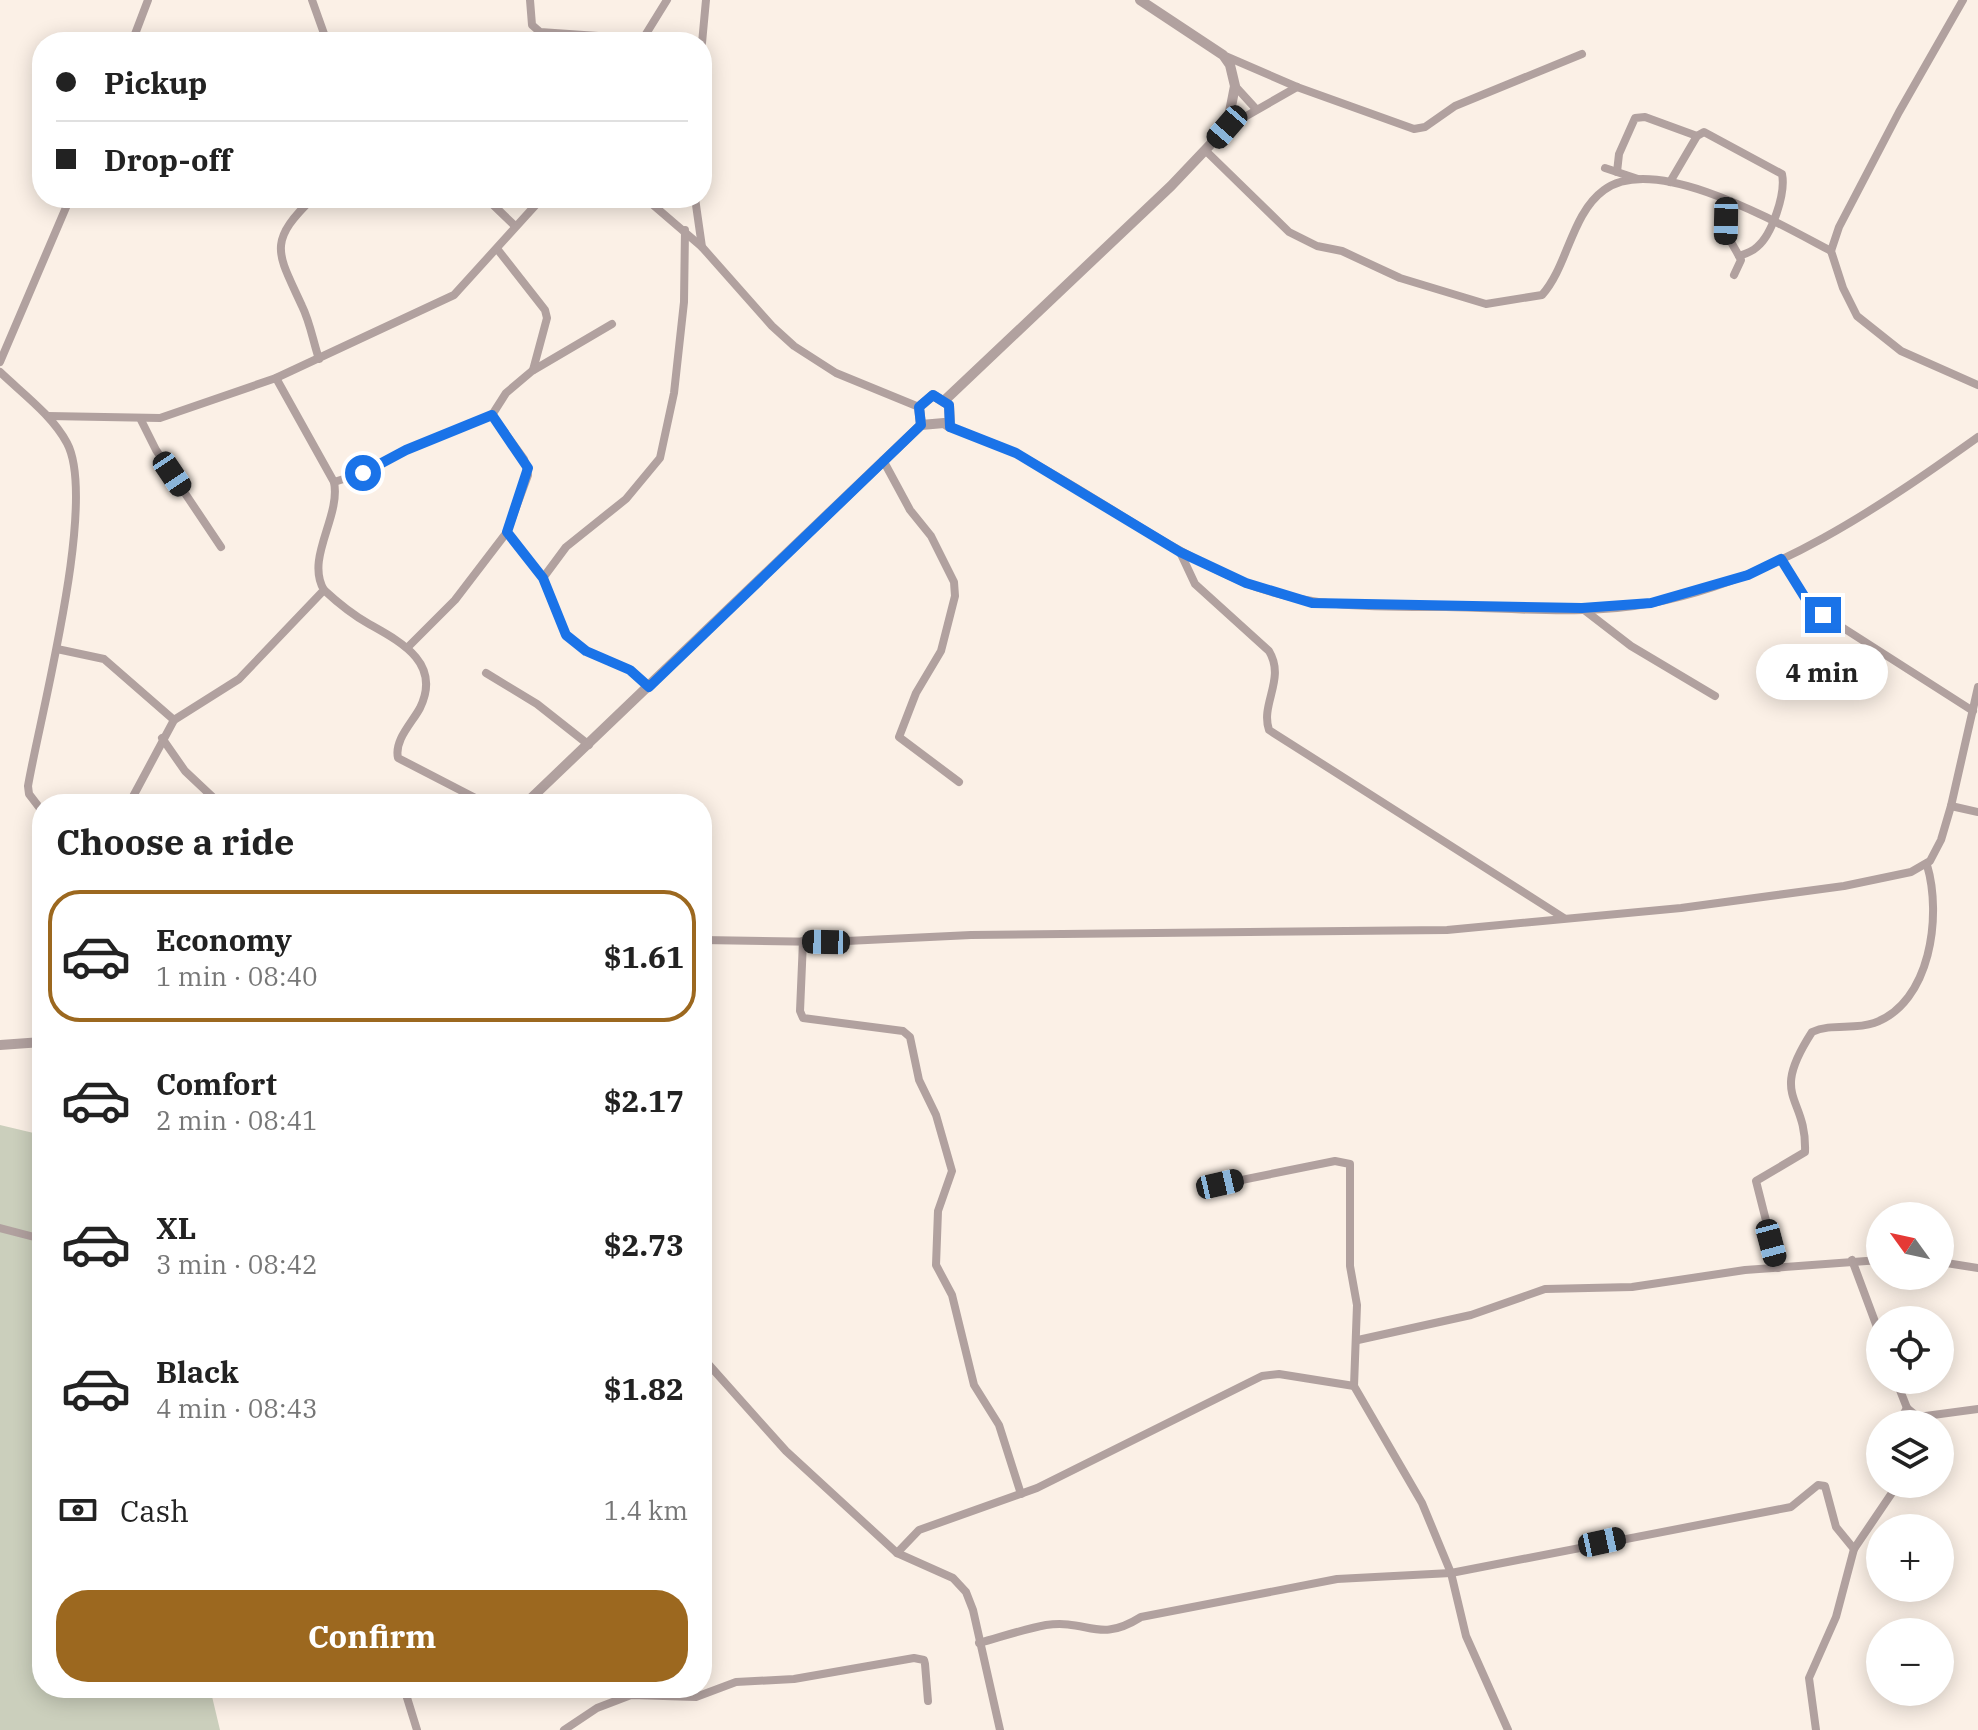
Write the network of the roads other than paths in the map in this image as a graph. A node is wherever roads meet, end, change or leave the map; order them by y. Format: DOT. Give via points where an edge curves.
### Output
graph roads {
  1 [pos="148,0"];
  2 [pos="312,0"];
  3 [pos="530,0"];
  4 [pos="667,0"];
  5 [pos="706,0"];
  6 [pos="1963,0"];
  7 [pos="1146,2"];
  8 [pos="136,32"];
  9 [pos="323,32"];
  10 [pos="540,32"];
  11 [pos="647,32"];
  12 [pos="703,32"];
  13 [pos="1582,54"];
  14 [pos="1223,55"];
  15 [pos="1235,86"];
  16 [pos="1297,87"];
  17 [pos="1256,109"];
  18 [pos="1227,127"];
  19 [pos="1697,136"];
  20 [pos="1206,151"];
  21 [pos="1605,168"];
  22 [pos="1617,172"];
  23 [pos="1643,181"];
  24 [pos="1670,182"];
  25 [pos="1736,204"];
  26 [pos="66,208"];
  27 [pos="303,208"];
  28 [pos="496,208"];
  29 [pos="532,208"];
  30 [pos="658,208"];
  31 [pos="696,208"];
  32 [pos="1772,220"];
  33 [pos="514,225"];
  34 [pos="685,230"];
  35 [pos="702,247"];
  36 [pos="498,250"];
  37 [pos="1831,251"];
  38 [pos="1739,256"];
  39 [pos="1734,275"];
  40 [pos="612,324"];
  41 [pos="319,359"];
  42 [pos="0,362"];
  43 [pos="532,371"];
  44 [pos="0,372"];
  45 [pos="276,378"];
  46 [pos="1978,385"];
  47 [pos="945,400"];
  48 [pos="919,407"];
  49 [pos="492,415"];
  50 [pos="48,416"];
  51 [pos="141,420"];
  52 [pos="921,425"];
  53 [pos="950,427"];
  54 [pos="1978,437"];
  55 [pos="883,460"];
  56 [pos="334,482"];
  57 [pos="507,532"];
  58 [pos="221,547"];
  59 [pos="1180,552"];
  60 [pos="1781,559"];
  61 [pos="543,578"];
  62 [pos="324,590"];
  63 [pos="1582,608"];
  64 [pos="408,647"];
  65 [pos="57,649"];
  66 [pos="486,673"];
  67 [pos="649,687"];
  68 [pos="1978,687"];
  69 [pos="1715,696"];
  70 [pos="1973,711"];
  71 [pos="174,720"];
  72 [pos="162,738"];
  73 [pos="589,745"];
  74 [pos="959,782"];
  75 [pos="134,794"];
  76 [pos="209,794"];
  77 [pos="468,794"];
  78 [pos="536,794"];
  79 [pos="32,798"];
  80 [pos="1951,806"];
  81 [pos="1978,812"];
  82 [pos="1927,865"];
  83 [pos="1565,919"];
  84 [pos="712,940"];
  85 [pos="803,941"];
  86 [pos="32,1043"];
  87 [pos="0,1045"];
  88 [pos="1207,1187"];
  89 [pos="0,1228"];
  90 [pos="32,1236"];
  91 [pos="1852,1260"];
  92 [pos="1866,1260"];
  93 [pos="1954,1264"];
  94 [pos="1778,1268"];
  95 [pos="1978,1268"];
  96 [pos="1869,1306"];
  97 [pos="1358,1340"];
  98 [pos="712,1368"];
  99 [pos="1354,1386"];
  100 [pos="1902,1394"];
  101 [pos="1907,1408"];
  102 [pos="1978,1409"];
  103 [pos="1021,1494"];
  104 [pos="1889,1498"];
  105 [pos="1854,1549"];
  106 [pos="897,1553"];
  107 [pos="1451,1573"];
  108 [pos="979,1643"];
  109 [pos="712,1691"];
  110 [pos="407,1698"];
  111 [pos="623,1698"];
  112 [pos="928,1701"];
  113 [pos="417,1730"];
  114 [pos="564,1730"];
  115 [pos="1000,1730"];
  116 [pos="1508,1730"];
  117 [pos="1816,1730"];
  1 -- 8 [label="street"];
  2 -- 9 [label="street"];
  3 -- 10 [label="street" via="532,25"];
  4 -- 11 [label="street"];
  5 -- 12 [label="street"];
  6 -- 37 [label="street" via="1899,112"];
  7 -- 14 [label="street"];
  13 -- 16 [label="street" via="1455,106 1414,129"];
  14 -- 15 [label="street"];
  14 -- 16 [label="street"];
  15 -- 17 [label="street"];
  15 -- 18 [label="street"];
  16 -- 17 [label="street"];
  17 -- 18 [label="street"];
  18 -- 20 [label="street"];
  19 -- 22 [label="street" via="1635,118"];
  19 -- 24 [label="street"];
  19 -- 32 [label="street" via="1714,135 1782,174 1782,194"];
  20 -- 23 [label="street" via="1289,232 1400,278 1486,304 1542,295 1604,190"];
  20 -- 47 [label="street"];
  21 -- 22 [label="street"];
  22 -- 23 [label="street"];
  23 -- 24 [label="street"];
  24 -- 25 [label="street" via="1698,187"];
  25 -- 32 [label="street"];
  25 -- 38 [label="street" via="1726,221 1726,237"];
  26 -- 42 [label="street"];
  27 -- 41 [label="street" via="279,253"];
  28 -- 33 [label="street"];
  29 -- 33 [label="street"];
  30 -- 34 [label="street"];
  31 -- 35 [label="street"];
  32 -- 37 [label="street"];
  32 -- 38 [label="street" via="1758,247"];
  33 -- 36 [label="street"];
  34 -- 35 [label="street"];
  34 -- 61 [label="street" via="684,302 660,458 626,499 566,547"];
  35 -- 48 [label="street" via="740,294 794,346 848,379"];
  36 -- 41 [label="street" via="454,295"];
  36 -- 43 [label="street" via="545,310"];
  37 -- 46 [label="street" via="1857,316 1901,351"];
  38 -- 39 [label="street"];
  40 -- 43 [label="street"];
  41 -- 45 [label="street"];
  43 -- 49 [label="street" via="506,393"];
  44 -- 50 [label="street"];
  45 -- 51 [label="street" via="219,401"];
  45 -- 56 [label="street"];
  47 -- 48 [label="street" via="927,397"];
  47 -- 53 [label="street"];
  48 -- 52 [label="street"];
  49 -- 56 [label="street"];
  49 -- 57 [label="street" via="528,468"];
  50 -- 51 [label="street"];
  50 -- 65 [label="street" via="75,466 74,530"];
  51 -- 58 [label="street"];
  52 -- 53 [label="street"];
  52 -- 55 [label="street"];
  53 -- 59 [label="street" via="1016,453"];
  54 -- 60 [label="street" via="1889,499"];
  55 -- 67 [label="street"];
  55 -- 74 [label="street" via="931,536 954,582 955,596 941,651 916,693 899,737"];
  56 -- 62 [label="street" via="336,498 317,572"];
  57 -- 61 [label="street"];
  57 -- 64 [label="street" via="455,600"];
  59 -- 63 [label="street" via="1246,583 1312,603"];
  59 -- 83 [label="street" via="1195,584 1275,661 1269,730"];
  60 -- 63 [label="street" via="1748,575 1651,603"];
  60 -- 70 [label="street" via="1809,604"];
  61 -- 67 [label="street" via="566,635 576,646 620,664"];
  62 -- 64 [label="street"];
  62 -- 71 [label="street" via="239,679"];
  63 -- 69 [label="street" via="1631,646"];
  64 -- 77 [label="street" via="425,676 426,690 398,745 398,758"];
  65 -- 71 [label="street" via="104,659"];
  65 -- 79 [label="street" via="28,786"];
  66 -- 73 [label="street"];
  67 -- 73 [label="street"];
  68 -- 70 [label="street"];
  70 -- 80 [label="street"];
  71 -- 72 [label="street"];
  72 -- 75 [label="street"];
  72 -- 76 [label="street"];
  73 -- 78 [label="street"];
  80 -- 81 [label="street"];
  80 -- 82 [label="street"];
  82 -- 83 [label="street" via="1844,886"];
  82 -- 94 [label="street" via="1933,904 1923,977 1913,993 1872,1024 1812,1032 1791,1073 1789,1091 1805,1152 1756,1181"];
  83 -- 85 [label="street" via="1447,930"];
  84 -- 85 [label="street"];
  85 -- 103 [label="street" via="803,1018 903,1031 910,1037 923,1094 936,1115 952,1171 938,1211 936,1265 952,1295 974,1385 999,1425"];
  86 -- 87 [label="street"];
  88 -- 97 [label="street" via="1335,1161 1350,1164 1350,1266"];
  89 -- 90 [label="street"];
  91 -- 92 [label="street"];
  91 -- 94 [label="street"];
  91 -- 96 [label="street"];
  93 -- 95 [label="street"];
  94 -- 97 [label="street" via="1632,1287 1545,1289 1471,1315"];
  97 -- 99 [label="street"];
  98 -- 106 [label="street" via="786,1451"];
  99 -- 103 [label="street" via="1262,1376"];
  99 -- 107 [label="street" via="1422,1503"];
  100 -- 101 [label="street"];
  101 -- 102 [label="street" via="1918,1417"];
  103 -- 106 [label="street" via="919,1530"];
  104 -- 105 [label="street"];
  105 -- 107 [label="street" via="1836,1527 1825,1486 1818,1485 1791,1507"];
  105 -- 117 [label="street" via="1836,1617 1809,1678"];
  106 -- 108 [label="street" via="953,1578 966,1592"];
  107 -- 108 [label="street" via="1337,1579 1141,1617 1115,1631 1046,1625"];
  107 -- 116 [label="street" via="1466,1636"];
  108 -- 115 [label="street"];
  109 -- 112 [label="street" via="736,1682 794,1679 914,1658 924,1660"];
  110 -- 113 [label="street"];
  111 -- 114 [label="street"];
}
